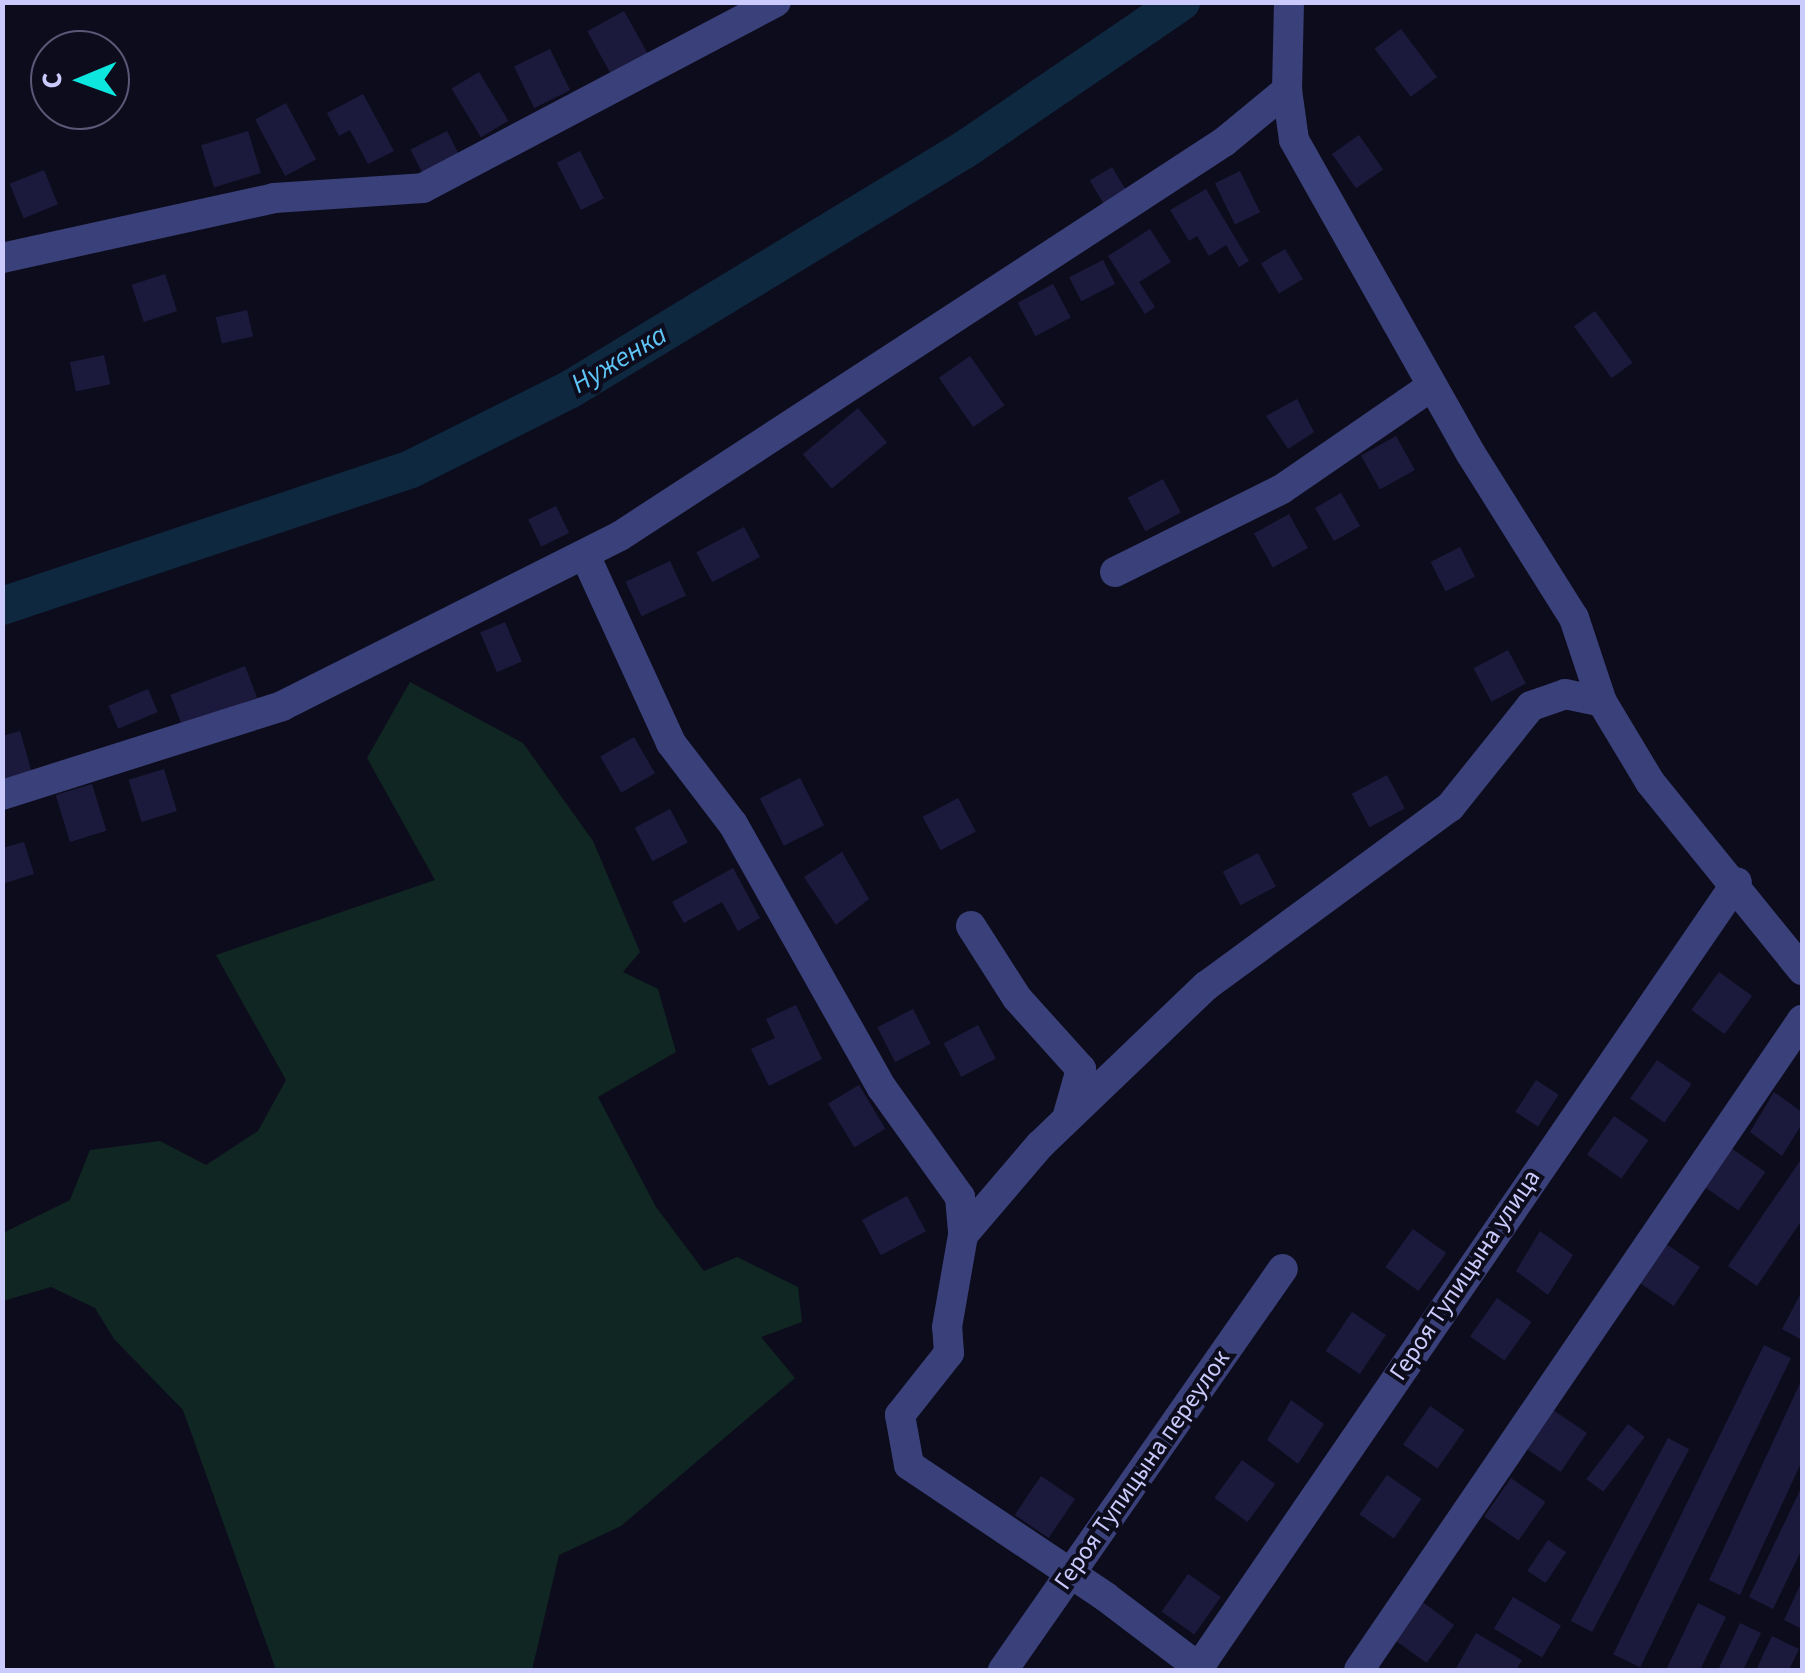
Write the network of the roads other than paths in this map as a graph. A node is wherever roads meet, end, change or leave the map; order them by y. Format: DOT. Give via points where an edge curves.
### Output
graph roads {
  1 [pos="776,2"];
  2 [pos="1289,2"];
  3 [pos="1286,90"];
  4 [pos="2,258"];
  5 [pos="1432,386"];
  6 [pos="585,556"];
  7 [pos="1115,572"];
  8 [pos="1602,702"];
  9 [pos="2,796"];
  10 [pos="1737,882"];
  11 [pos="971,926"];
  12 [pos="1802,970"];
  13 [pos="1802,1020"];
  14 [pos="1067,1118"];
  15 [pos="963,1235"];
  16 [pos="1283,1269"];
  17 [pos="1070,1572"];
  18 [pos="1200,1669"];
  19 [pos="1003,1670"];
  20 [pos="1359,1670"];
  1 -- 4 [label="street" via="423,188 274,198"];
  2 -- 3 [label="street"];
  3 -- 5 [label="street" via="1294,140"];
  3 -- 6 [label="street" via="1224,142 844,396"];
  5 -- 7 [label="street" via="1282,489"];
  5 -- 8 [label="street" via="1574,618"];
  6 -- 9 [label="street" via="349,667 282,706"];
  6 -- 15 [label="street" via="671,743 733,824 882,1088 960,1197"];
  8 -- 10 [label="street" via="1650,782"];
  8 -- 14 [label="street" via="1565,694 1532,706 1450,808 1206,986"];
  10 -- 12 [label="street"];
  10 -- 18 [label="street, Героя Тупицына улица"];
  11 -- 14 [label="street" via="1017,998 1081,1069"];
  13 -- 20 [label="street"];
  14 -- 15 [label="street"];
  15 -- 17 [label="street" via="947,1327 949,1353 900,1415 910,1465"];
  16 -- 17 [label="street, Героя Тупицына переулок"];
  17 -- 18 [label="street"];
  17 -- 19 [label="street, Героя Тупицына переулок"];
}
